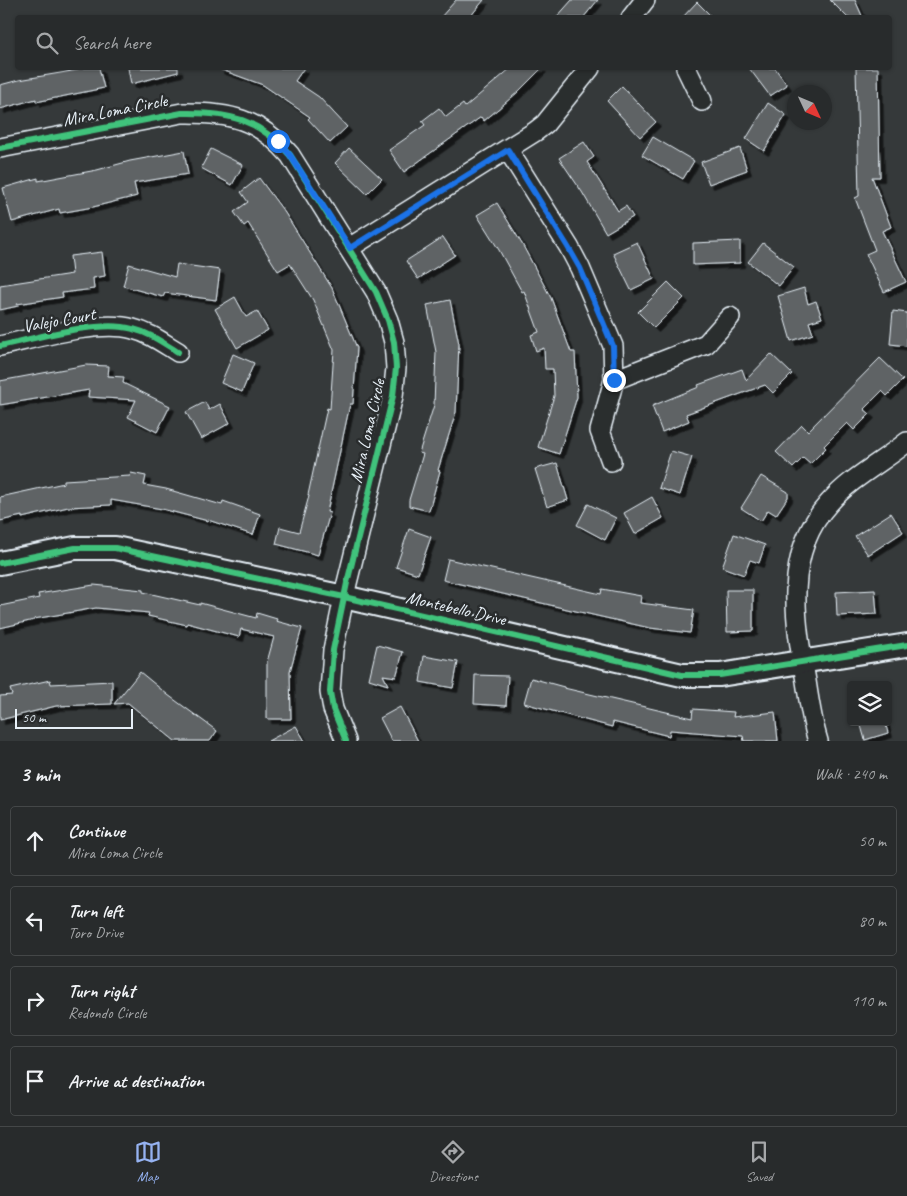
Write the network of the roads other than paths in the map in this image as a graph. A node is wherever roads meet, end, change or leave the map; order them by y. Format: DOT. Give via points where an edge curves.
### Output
graph roads {
  1 [pos="645,0"];
  2 [pos="633,15"];
  3 [pos="588,70"];
  4 [pos="687,70"];
  5 [pos="702,101"];
  6 [pos="0,148"];
  7 [pos="508,150"];
  8 [pos="350,248"];
  9 [pos="730,317"];
  10 [pos="0,346"];
  11 [pos="178,352"];
  12 [pos="614,380"];
  13 [pos="907,442"];
  14 [pos="611,461"];
  15 [pos="0,563"];
  16 [pos="344,597"];
  17 [pos="907,646"];
  18 [pos="802,662"];
  19 [pos="346,741"];
  20 [pos="818,741"];
  1 -- 2 [label="street"];
  3 -- 7 [label="street" via="545,124"];
  4 -- 5 [label="street"];
  6 -- 8 [label="street, Mira Loma Circle" via="182,113 228,115 261,129 278,141"];
  7 -- 8 [label="street"];
  7 -- 12 [label="street" via="580,268 613,346"];
  8 -- 16 [label="street, Mira Loma Circle" via="388,320 396,368"];
  9 -- 12 [label="street" via="706,344"];
  10 -- 11 [label="street, Valejo Court" via="95,326 116,326 149,334"];
  12 -- 14 [label="street" via="600,431"];
  13 -- 18 [label="street" via="839,492 818,517 803,546 794,599"];
  15 -- 16 [label="street, Montebello Drive" via="75,548 115,548"];
  16 -- 18 [label="street, Montebello Drive" via="682,676 720,675"];
  16 -- 19 [label="street, Mira Loma Circle" via="333,650 330,692 332,709"];
  17 -- 18 [label="street, Montebello Drive"];
  18 -- 20 [label="street"];
}
